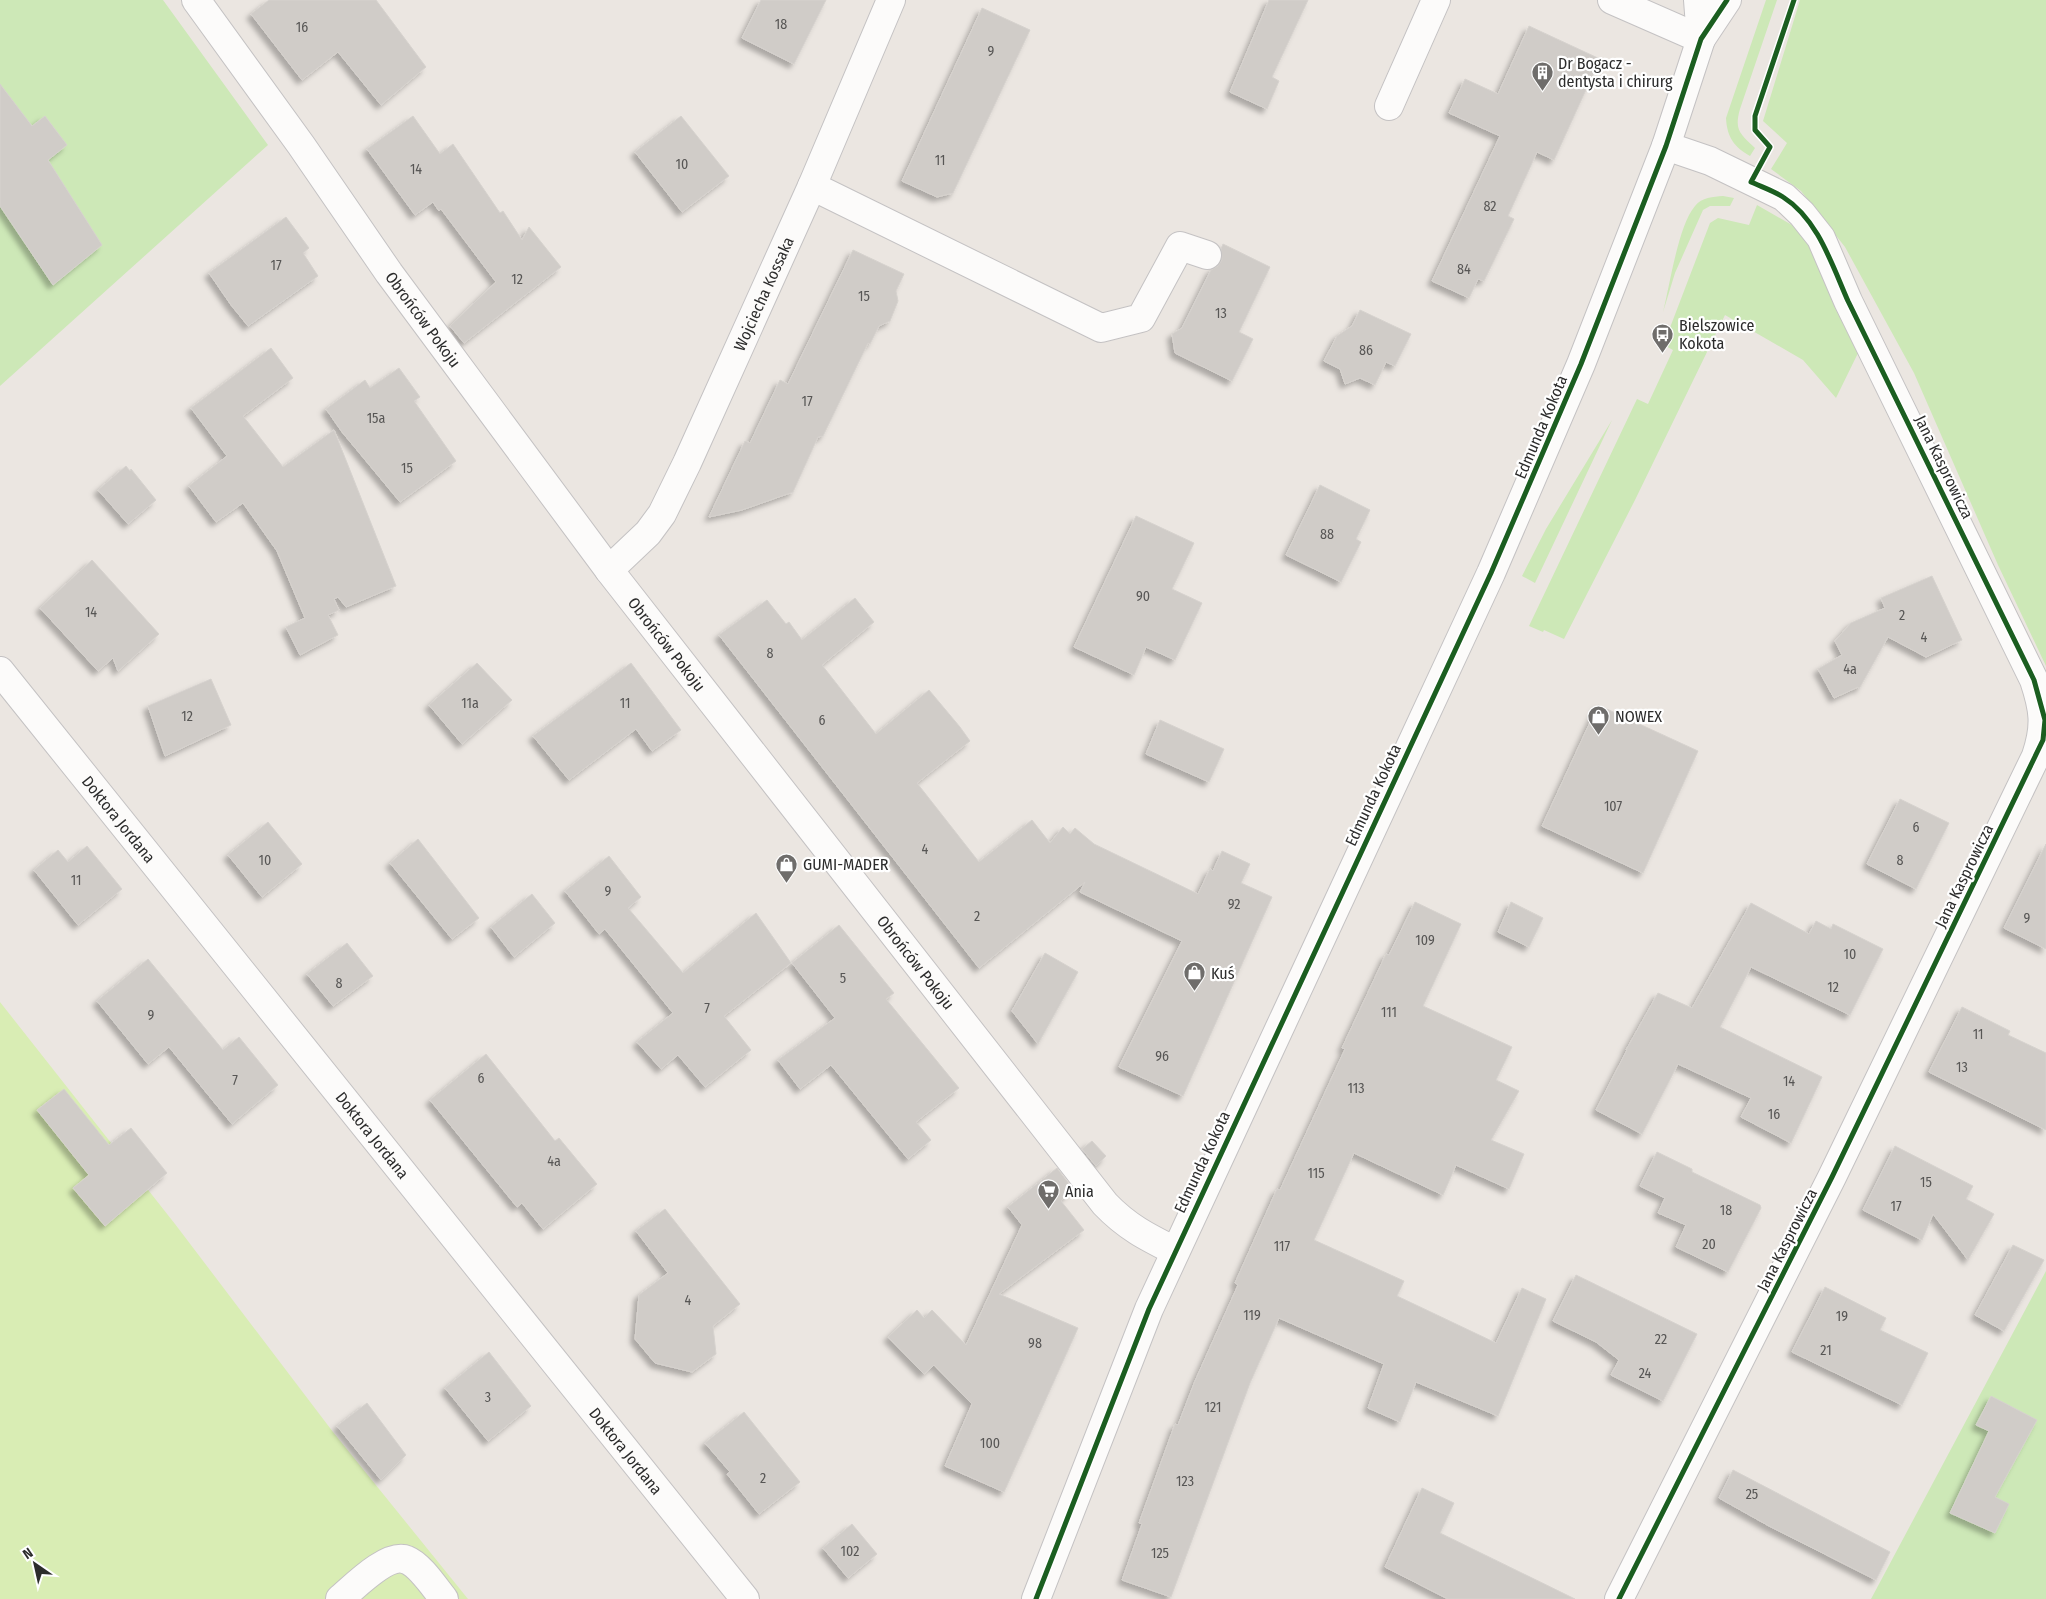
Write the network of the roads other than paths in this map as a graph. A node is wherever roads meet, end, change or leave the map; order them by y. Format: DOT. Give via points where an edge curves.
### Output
graph roads {
  1 [pos="196,0"];
  2 [pos="891,0"];
  3 [pos="1436,0"];
  4 [pos="1612,0"];
  5 [pos="1698,0"];
  6 [pos="1727,0"];
  7 [pos="1701,39"];
  8 [pos="1389,106"];
  9 [pos="1666,146"];
  10 [pos="812,186"];
  11 [pos="1207,255"];
  12 [pos="609,570"];
  13 [pos="0,671"];
  14 [pos="1175,1250"];
  15 [pos="340,1599"];
  16 [pos="444,1599"];
  17 [pos="745,1599"];
  18 [pos="1036,1599"];
  19 [pos="1619,1599"];
  1 -- 12 [label="street, Obrońców Pokoju" via="389,273"];
  2 -- 10 [label="street, Wojciecha Kossaka"];
  3 -- 8 [label="street"];
  4 -- 7 [label="street"];
  5 -- 7 [label="street, Edmunda Kokota"];
  6 -- 7 [label="street, Edmunda Kokota"];
  7 -- 9 [label="street, Edmunda Kokota"];
  9 -- 14 [label="street, Edmunda Kokota" via="1581,364 1491,574"];
  9 -- 19 [label="street, Jana Kasprowicza" via="1710,161 1784,197 1821,238 1848,301 2034,680 2046,720 2036,756 1845,1151"];
  10 -- 11 [label="street" via="1102,328 1141,318 1180,246"];
  10 -- 12 [label="street, Wojciecha Kossaka" via="662,514 648,533"];
  12 -- 14 [label="street, Obrońców Pokoju" via="1105,1204 1121,1221"];
  13 -- 17 [label="street, Doktora Jordana"];
  14 -- 18 [label="street, Edmunda Kokota"];
  15 -- 16 [label="street" via="380,1565 398,1558 408,1560"];
}
